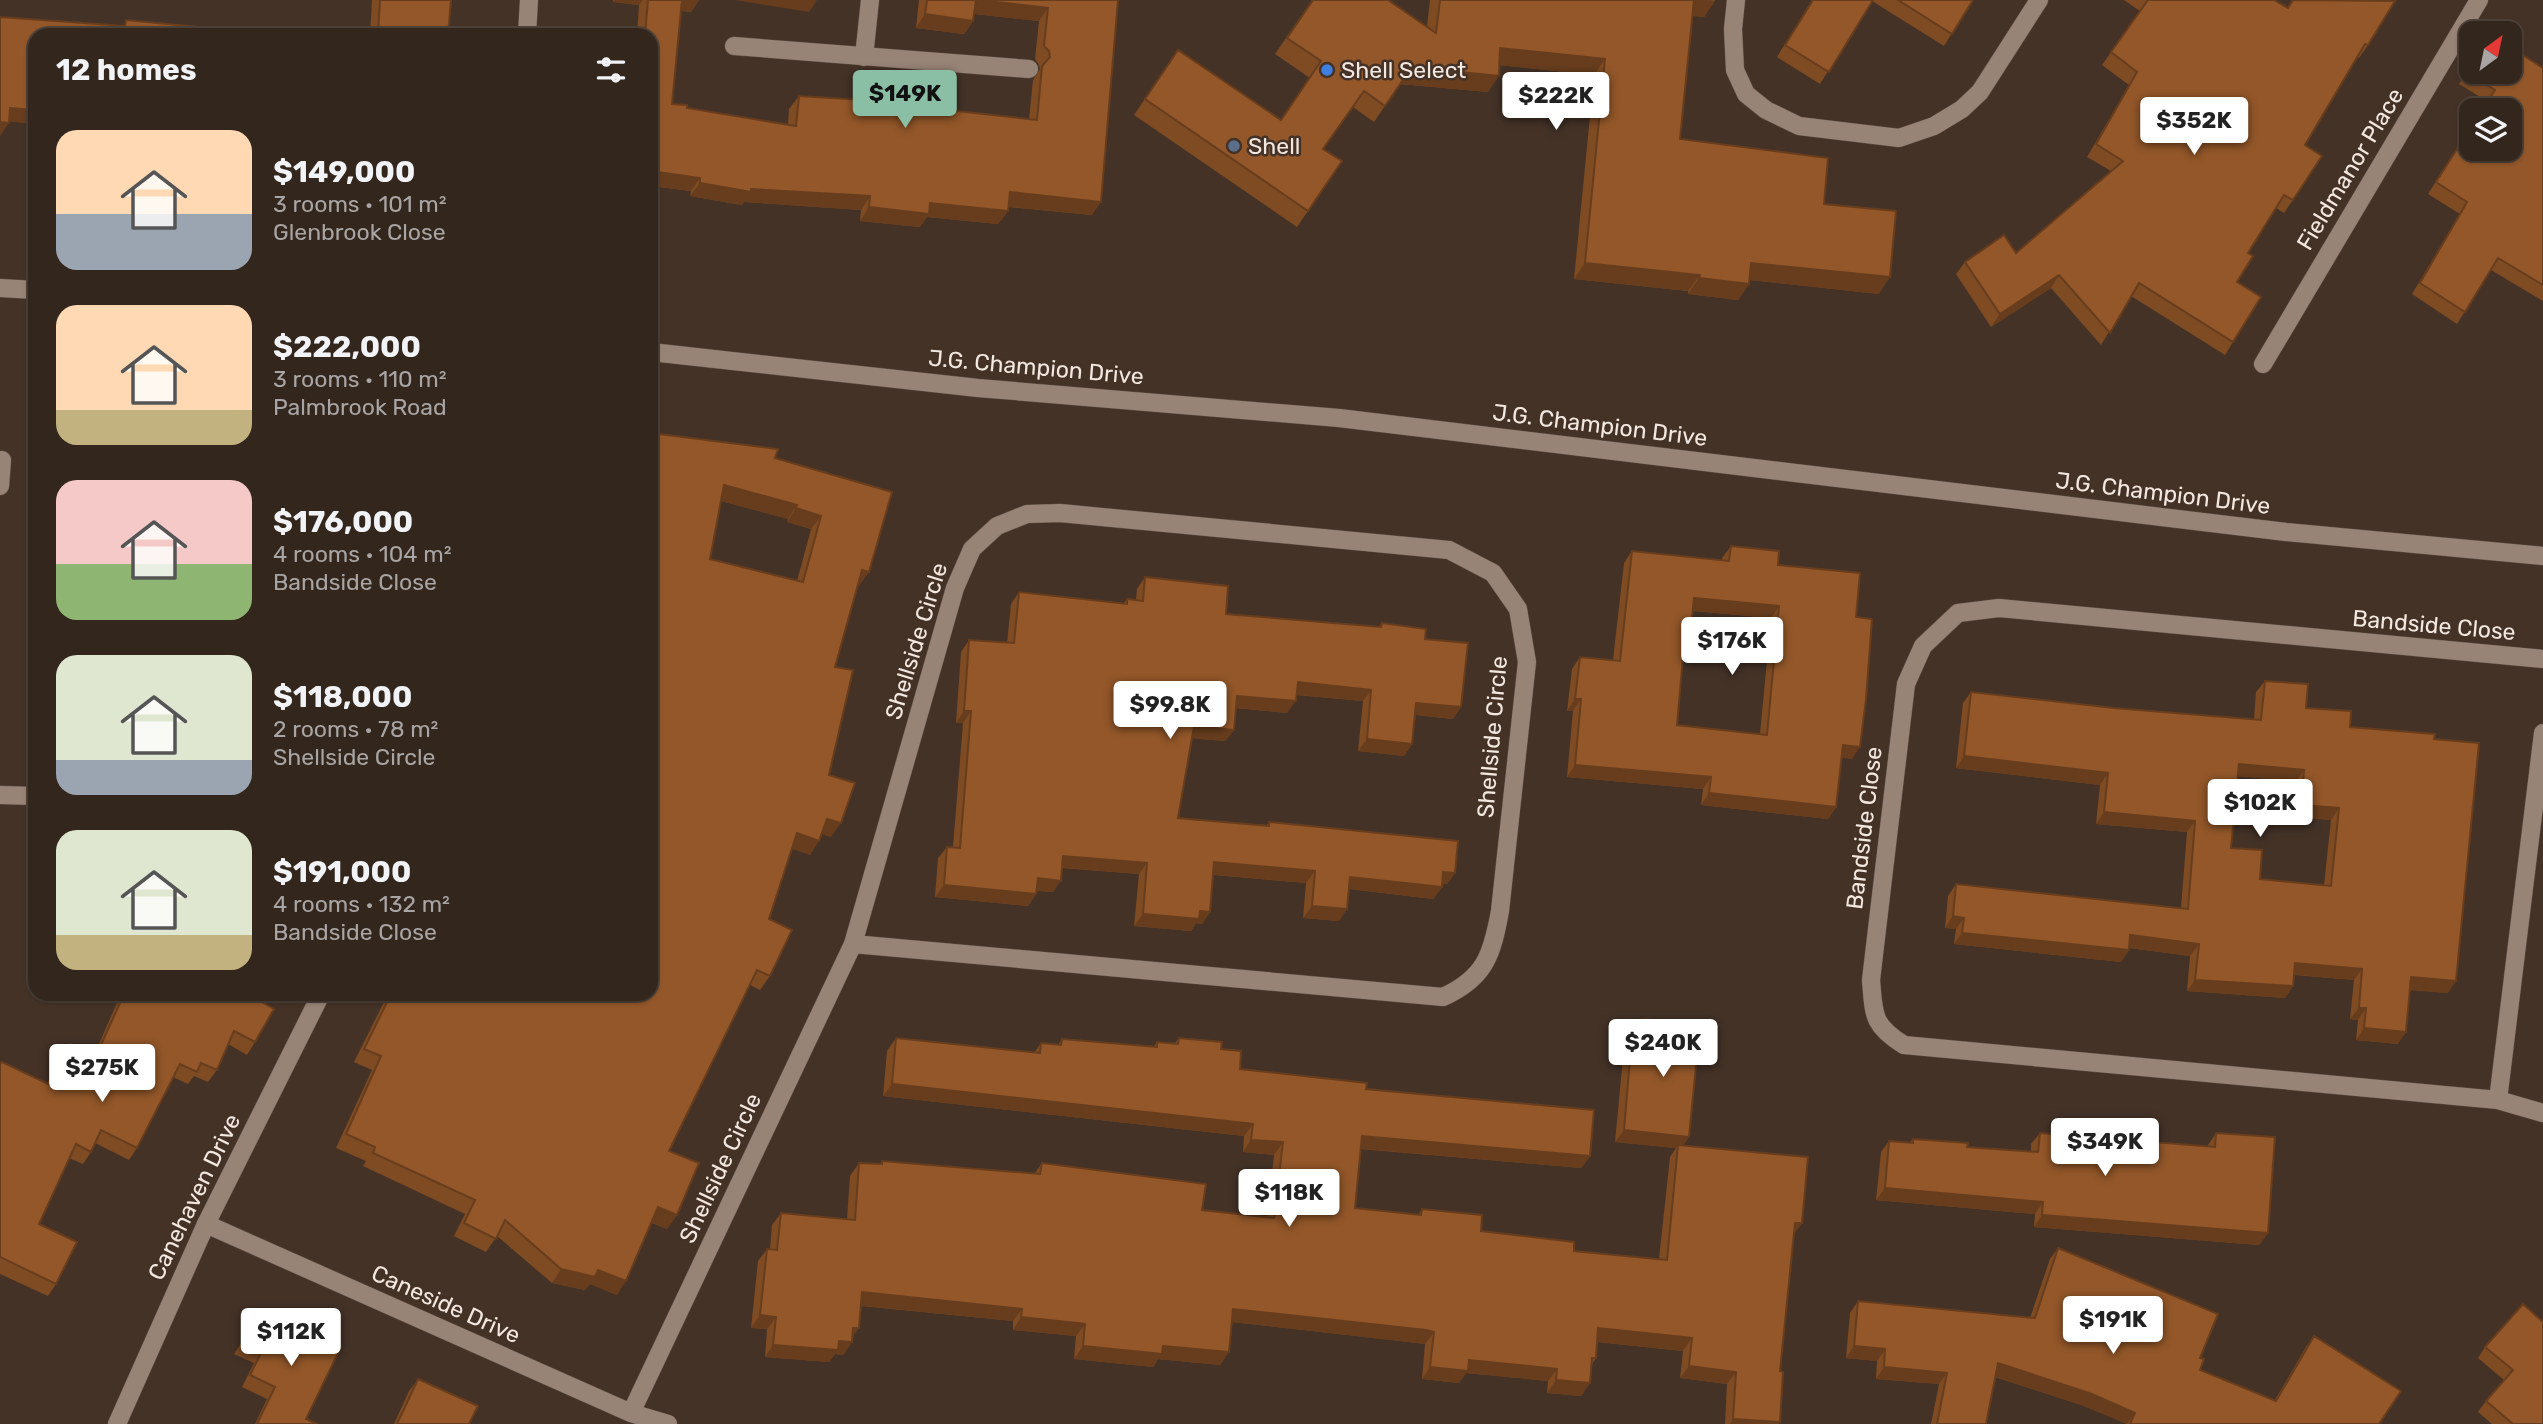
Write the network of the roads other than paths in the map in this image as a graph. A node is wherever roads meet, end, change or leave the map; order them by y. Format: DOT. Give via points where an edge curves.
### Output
graph roads {
  1 [pos="529,0"];
  2 [pos="870,0"];
  3 [pos="1735,0"];
  4 [pos="2039,0"];
  5 [pos="2479,0"];
  6 [pos="527,28"];
  7 [pos="734,46"];
  8 [pos="864,57"];
  9 [pos="1029,69"];
  10 [pos="0,288"];
  11 [pos="28,290"];
  12 [pos="658,353"];
  13 [pos="2263,364"];
  14 [pos="2,460"];
  15 [pos="0,486"];
  16 [pos="2543,556"];
  17 [pos="2543,659"];
  18 [pos="2543,733"];
  19 [pos="0,795"];
  20 [pos="28,796"];
  21 [pos="853,944"];
  22 [pos="317,1001"];
  23 [pos="2498,1100"];
  24 [pos="2543,1113"];
  25 [pos="205,1224"];
  26 [pos="631,1413"];
  27 [pos="117,1424"];
  28 [pos="668,1424"];
  1 -- 6 [label="street"];
  2 -- 8 [label="street"];
  3 -- 4 [label="street" via="1735,70 1746,94 1799,126 1899,138 1934,126 1980,92"];
  5 -- 13 [label="street, Fieldmanor Place"];
  7 -- 8 [label="street"];
  8 -- 9 [label="street"];
  10 -- 11 [label="street"];
  12 -- 16 [label="street, J.G. Champion Drive" via="978,388 1339,418 2286,532"];
  14 -- 15 [label="street"];
  17 -- 23 [label="street, Bandside Close" via="1999,608 1958,613 1923,646 1906,684 1871,980 1874,1017 1887,1035 1904,1045"];
  18 -- 23 [label="street"];
  19 -- 20 [label="street"];
  21 -- 21 [label="street, Shellside Circle" via="955,588 971,549 997,526 1027,514 1060,513 1449,550 1493,573 1518,608 1527,662 1500,911 1482,968 1464,988 1443,997"];
  21 -- 26 [label="street, Shellside Circle"];
  22 -- 25 [label="street, Canehaven Drive"];
  23 -- 24 [label="street, Bandside Close"];
  25 -- 26 [label="street, Caneside Drive"];
  25 -- 27 [label="street, Canehaven Drive"];
  26 -- 28 [label="street, Caneside Drive"];
}
